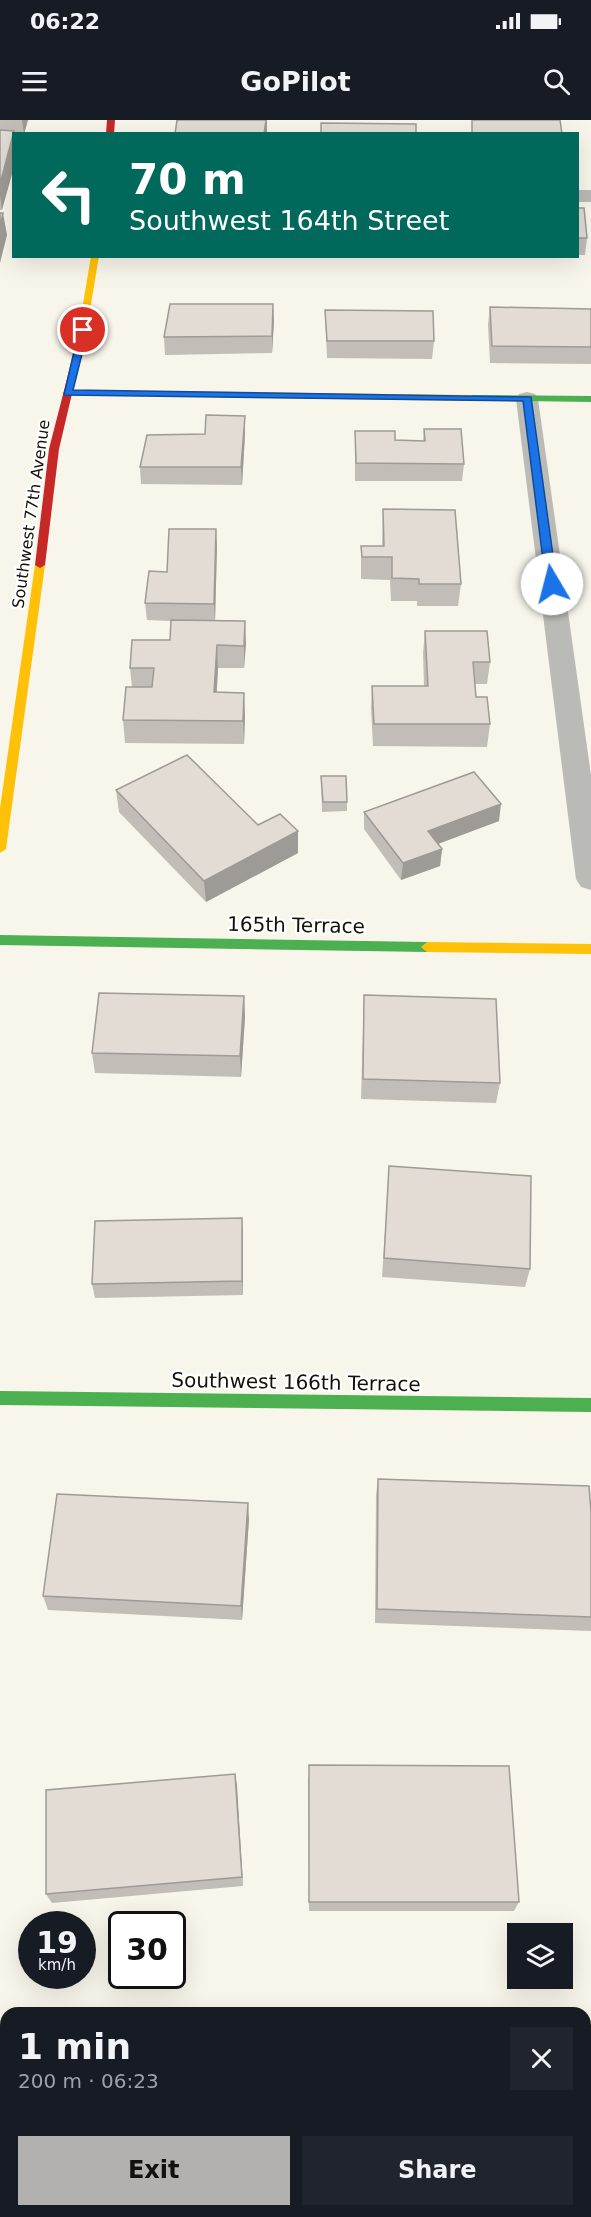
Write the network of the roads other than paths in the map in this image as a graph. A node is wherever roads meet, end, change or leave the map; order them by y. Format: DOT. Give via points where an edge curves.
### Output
graph roads {
  1 [pos="94,258"];
  2 [pos="67,393"];
  3 [pos="528,399"];
  4 [pos="591,399"];
  5 [pos="0,849"];
  6 [pos="591,879"];
  7 [pos="0,940"];
  8 [pos="591,949"];
  9 [pos="0,1398"];
  10 [pos="591,1405"];
  1 -- 2 [label="street, Southwest 77th Avenue" via="88,307"];
  2 -- 3 [label="street"];
  2 -- 5 [label="street, Southwest 77th Avenue" via="54,449"];
  3 -- 4 [label="street"];
  3 -- 6 [label="street"];
  7 -- 8 [label="street, 165th Terrace"];
  9 -- 10 [label="street, Southwest 166th Terrace"];
}
